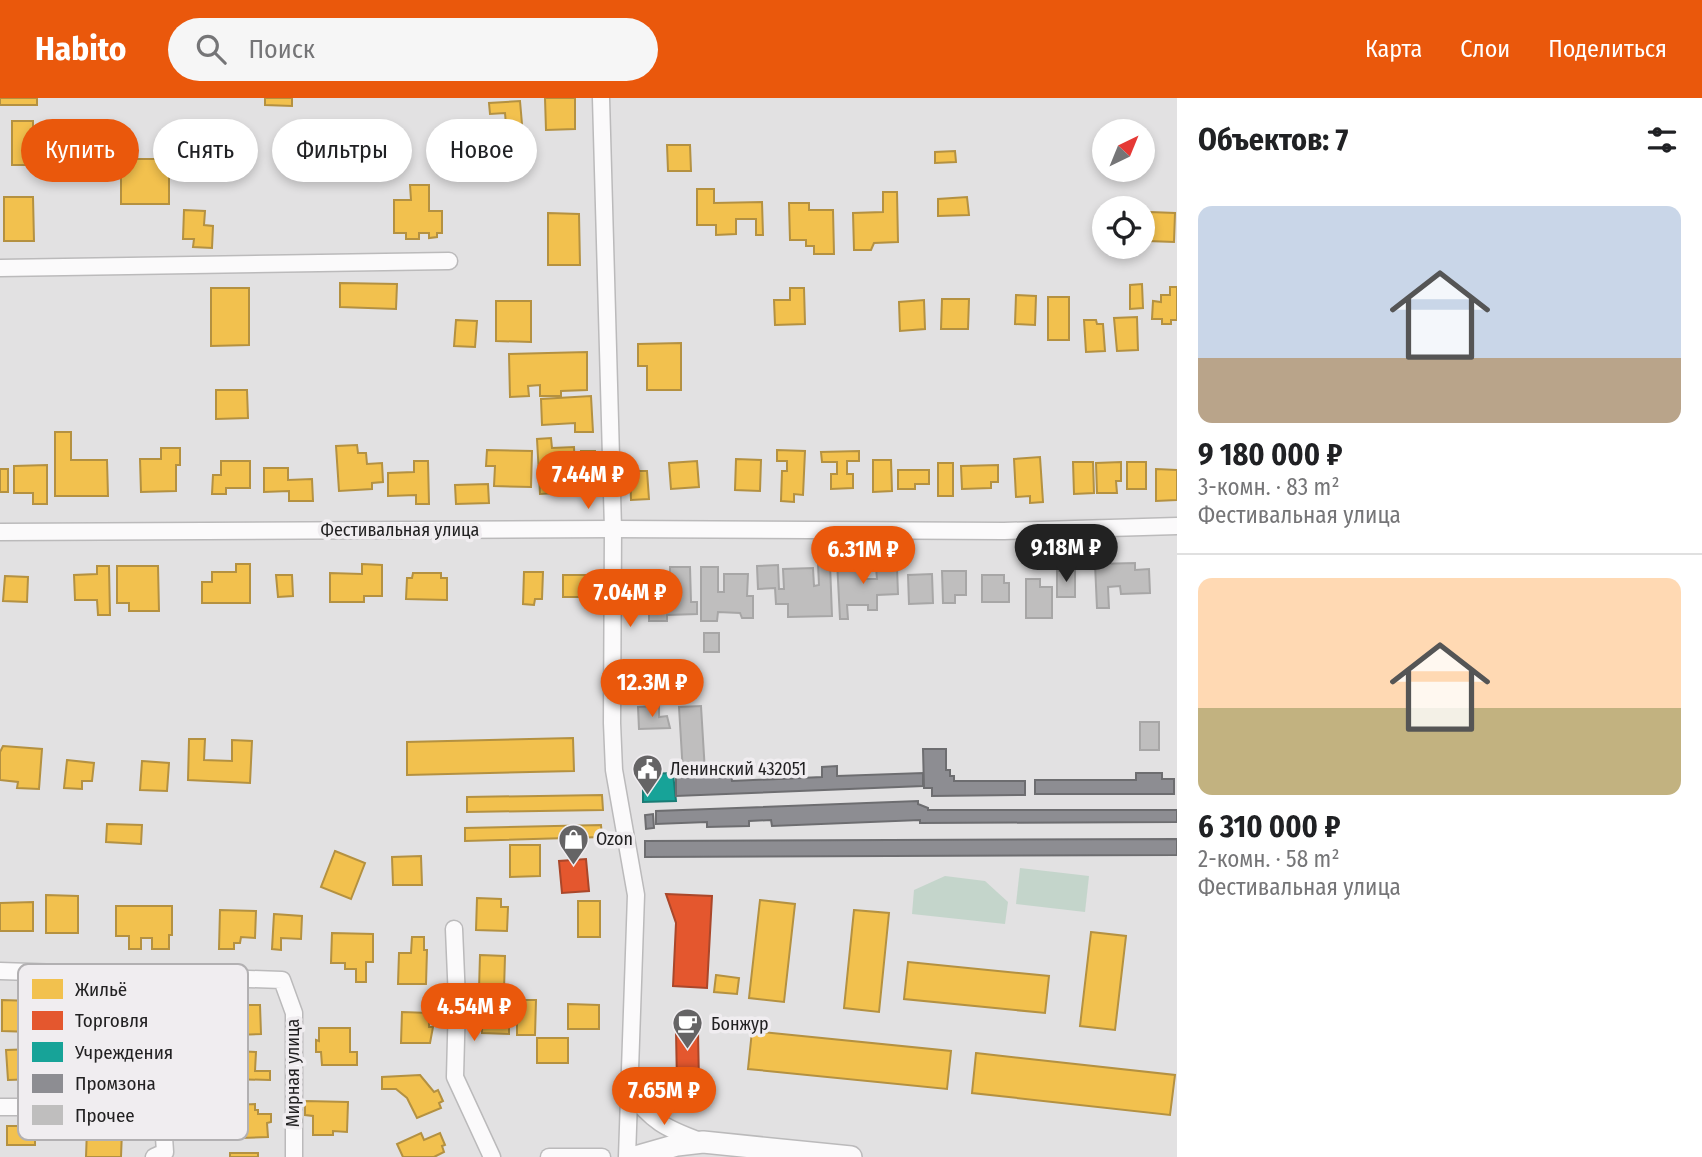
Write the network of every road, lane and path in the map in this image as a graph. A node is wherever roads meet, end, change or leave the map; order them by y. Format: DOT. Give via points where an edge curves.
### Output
graph roads {
  1 [pos="601,98"];
  2 [pos="449,261"];
  3 [pos="0,268"];
  4 [pos="1177,526"];
  5 [pos="612,530"];
  6 [pos="0,532"];
  7 [pos="454,929"];
  8 [pos="0,971"];
  9 [pos="18,972"];
  10 [pos="248,979"];
  11 [pos="630,1091"];
  12 [pos="0,1107"];
  13 [pos="18,1107"];
  14 [pos="163,1140"];
  15 [pos="702,1142"];
  16 [pos="153,1157"];
  17 [pos="294,1157"];
  18 [pos="492,1157"];
  19 [pos="549,1157"];
  20 [pos="602,1157"];
  21 [pos="627,1157"];
  22 [pos="635,1157"];
  23 [pos="851,1157"];
  1 -- 5 [label="street"];
  2 -- 3 [label="street"];
  4 -- 5 [label="street, Фестивальная улица" via="1004,531"];
  5 -- 6 [label="street, Фестивальная улица"];
  5 -- 11 [label="street" via="614,770 636,895"];
  7 -- 18 [label="street" via="455,1077"];
  8 -- 9 [label="street, Мирная улица"];
  10 -- 17 [label="street, Мирная улица" via="282,980 294,1013"];
  11 -- 15 [label="street" via="654,1120"];
  11 -- 21 [label="street"];
  12 -- 13 [label="street"];
  14 -- 16 [label="street" via="164,1152"];
  15 -- 22 [label="main road"];
  15 -- 23 [label="main road"];
  19 -- 20 [label="street"];
}
